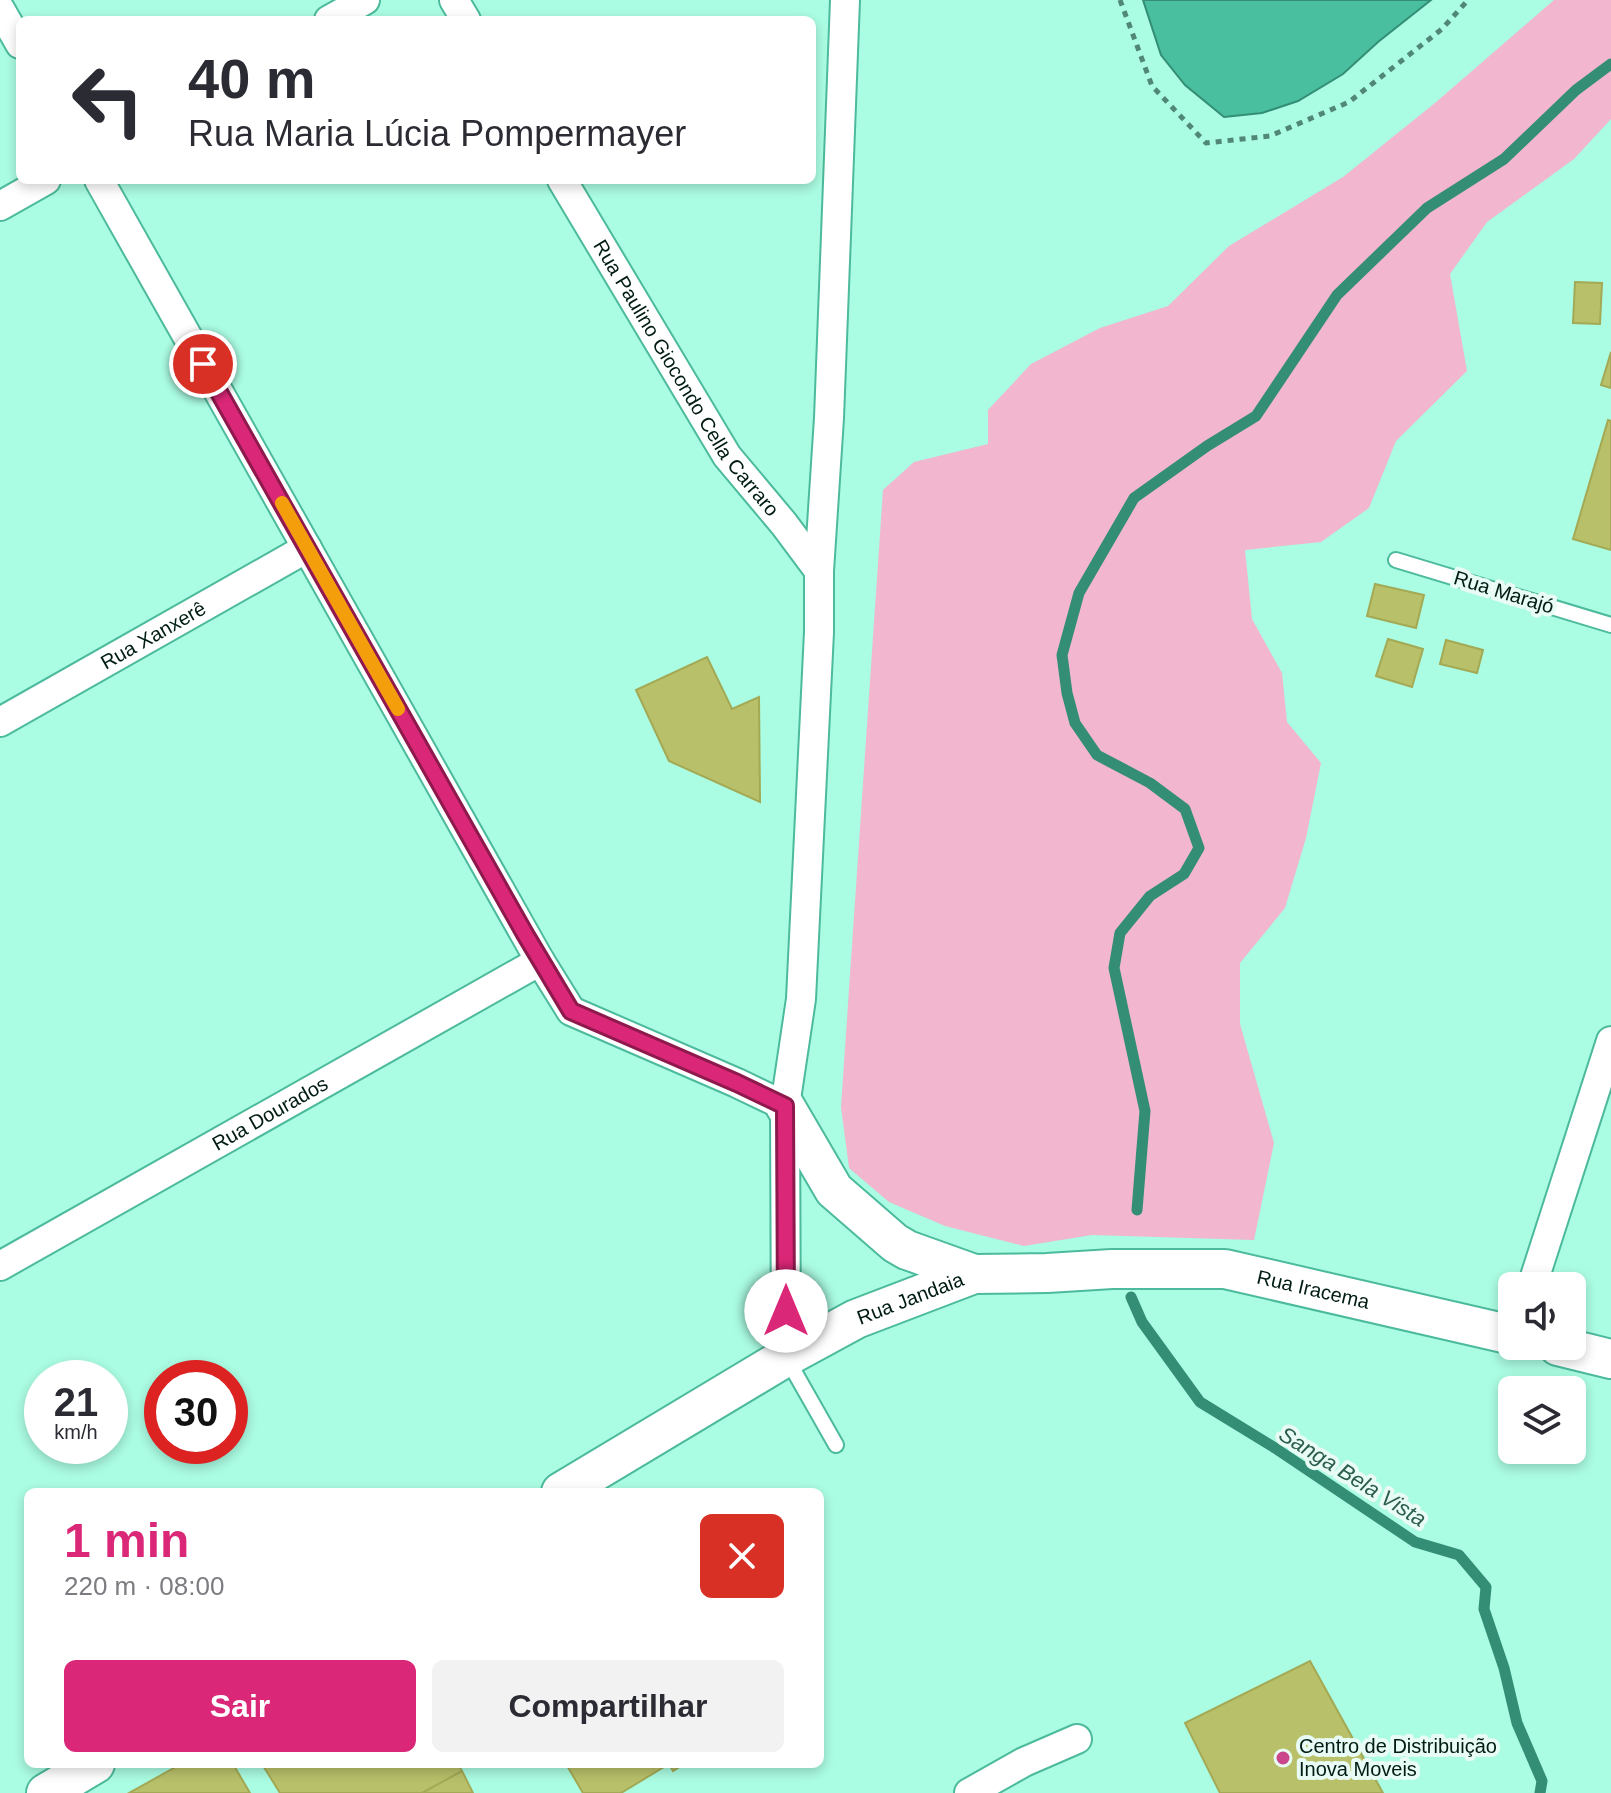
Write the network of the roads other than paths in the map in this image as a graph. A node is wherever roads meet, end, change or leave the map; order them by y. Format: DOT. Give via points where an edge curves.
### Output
graph roads {
  1 [pos="365,0"];
  2 [pos="845,0"];
  3 [pos="0,9"];
  4 [pos="336,16"];
  5 [pos="16,37"];
  6 [pos="39,184"];
  7 [pos="101,184"];
  8 [pos="564,184"];
  9 [pos="0,206"];
  10 [pos="307,548"];
  11 [pos="1396,560"];
  12 [pos="819,571"];
  13 [pos="1611,625"];
  14 [pos="0,722"];
  15 [pos="540,961"];
  16 [pos="1611,1041"];
  17 [pos="785,1106"];
  18 [pos="0,1266"];
  19 [pos="1112,1269"];
  20 [pos="1537,1272"];
  21 [pos="974,1274"];
  22 [pos="1498,1332"];
  23 [pos="1586,1353"];
  24 [pos="786,1357"];
  25 [pos="1611,1359"];
  26 [pos="836,1445"];
  27 [pos="568,1488"];
  28 [pos="1077,1739"];
  29 [pos="88,1768"];
  30 [pos="46,1793"];
  31 [pos="969,1793"];
  1 -- 4 [label="street"];
  2 -- 12 [label="street"];
  3 -- 5 [label="street"];
  6 -- 9 [label="street"];
  7 -- 10 [label="street"];
  8 -- 12 [label="street, Rua Paulino Giocondo Cella Carraro" via="727,456"];
  10 -- 14 [label="street, Rua Xanxerê"];
  10 -- 15 [label="street"];
  11 -- 13 [label="lane, Rua Marajó"];
  12 -- 17 [label="street" via="801,999"];
  15 -- 17 [label="street" via="571,1011"];
  15 -- 18 [label="street, Rua Dourados"];
  16 -- 20 [label="street"];
  17 -- 21 [label="street" via="834,1190 895,1243"];
  17 -- 24 [label="street"];
  19 -- 21 [label="street, Rua Jandaia"];
  19 -- 22 [label="street, Rua Iracema" via="1225,1269"];
  21 -- 24 [label="street, Rua Jandaia" via="856,1319"];
  23 -- 25 [label="street"];
  24 -- 26 [label="lane"];
  24 -- 27 [label="street, Rua Jandaia"];
  28 -- 31 [label="street"];
  29 -- 30 [label="street"];
}
